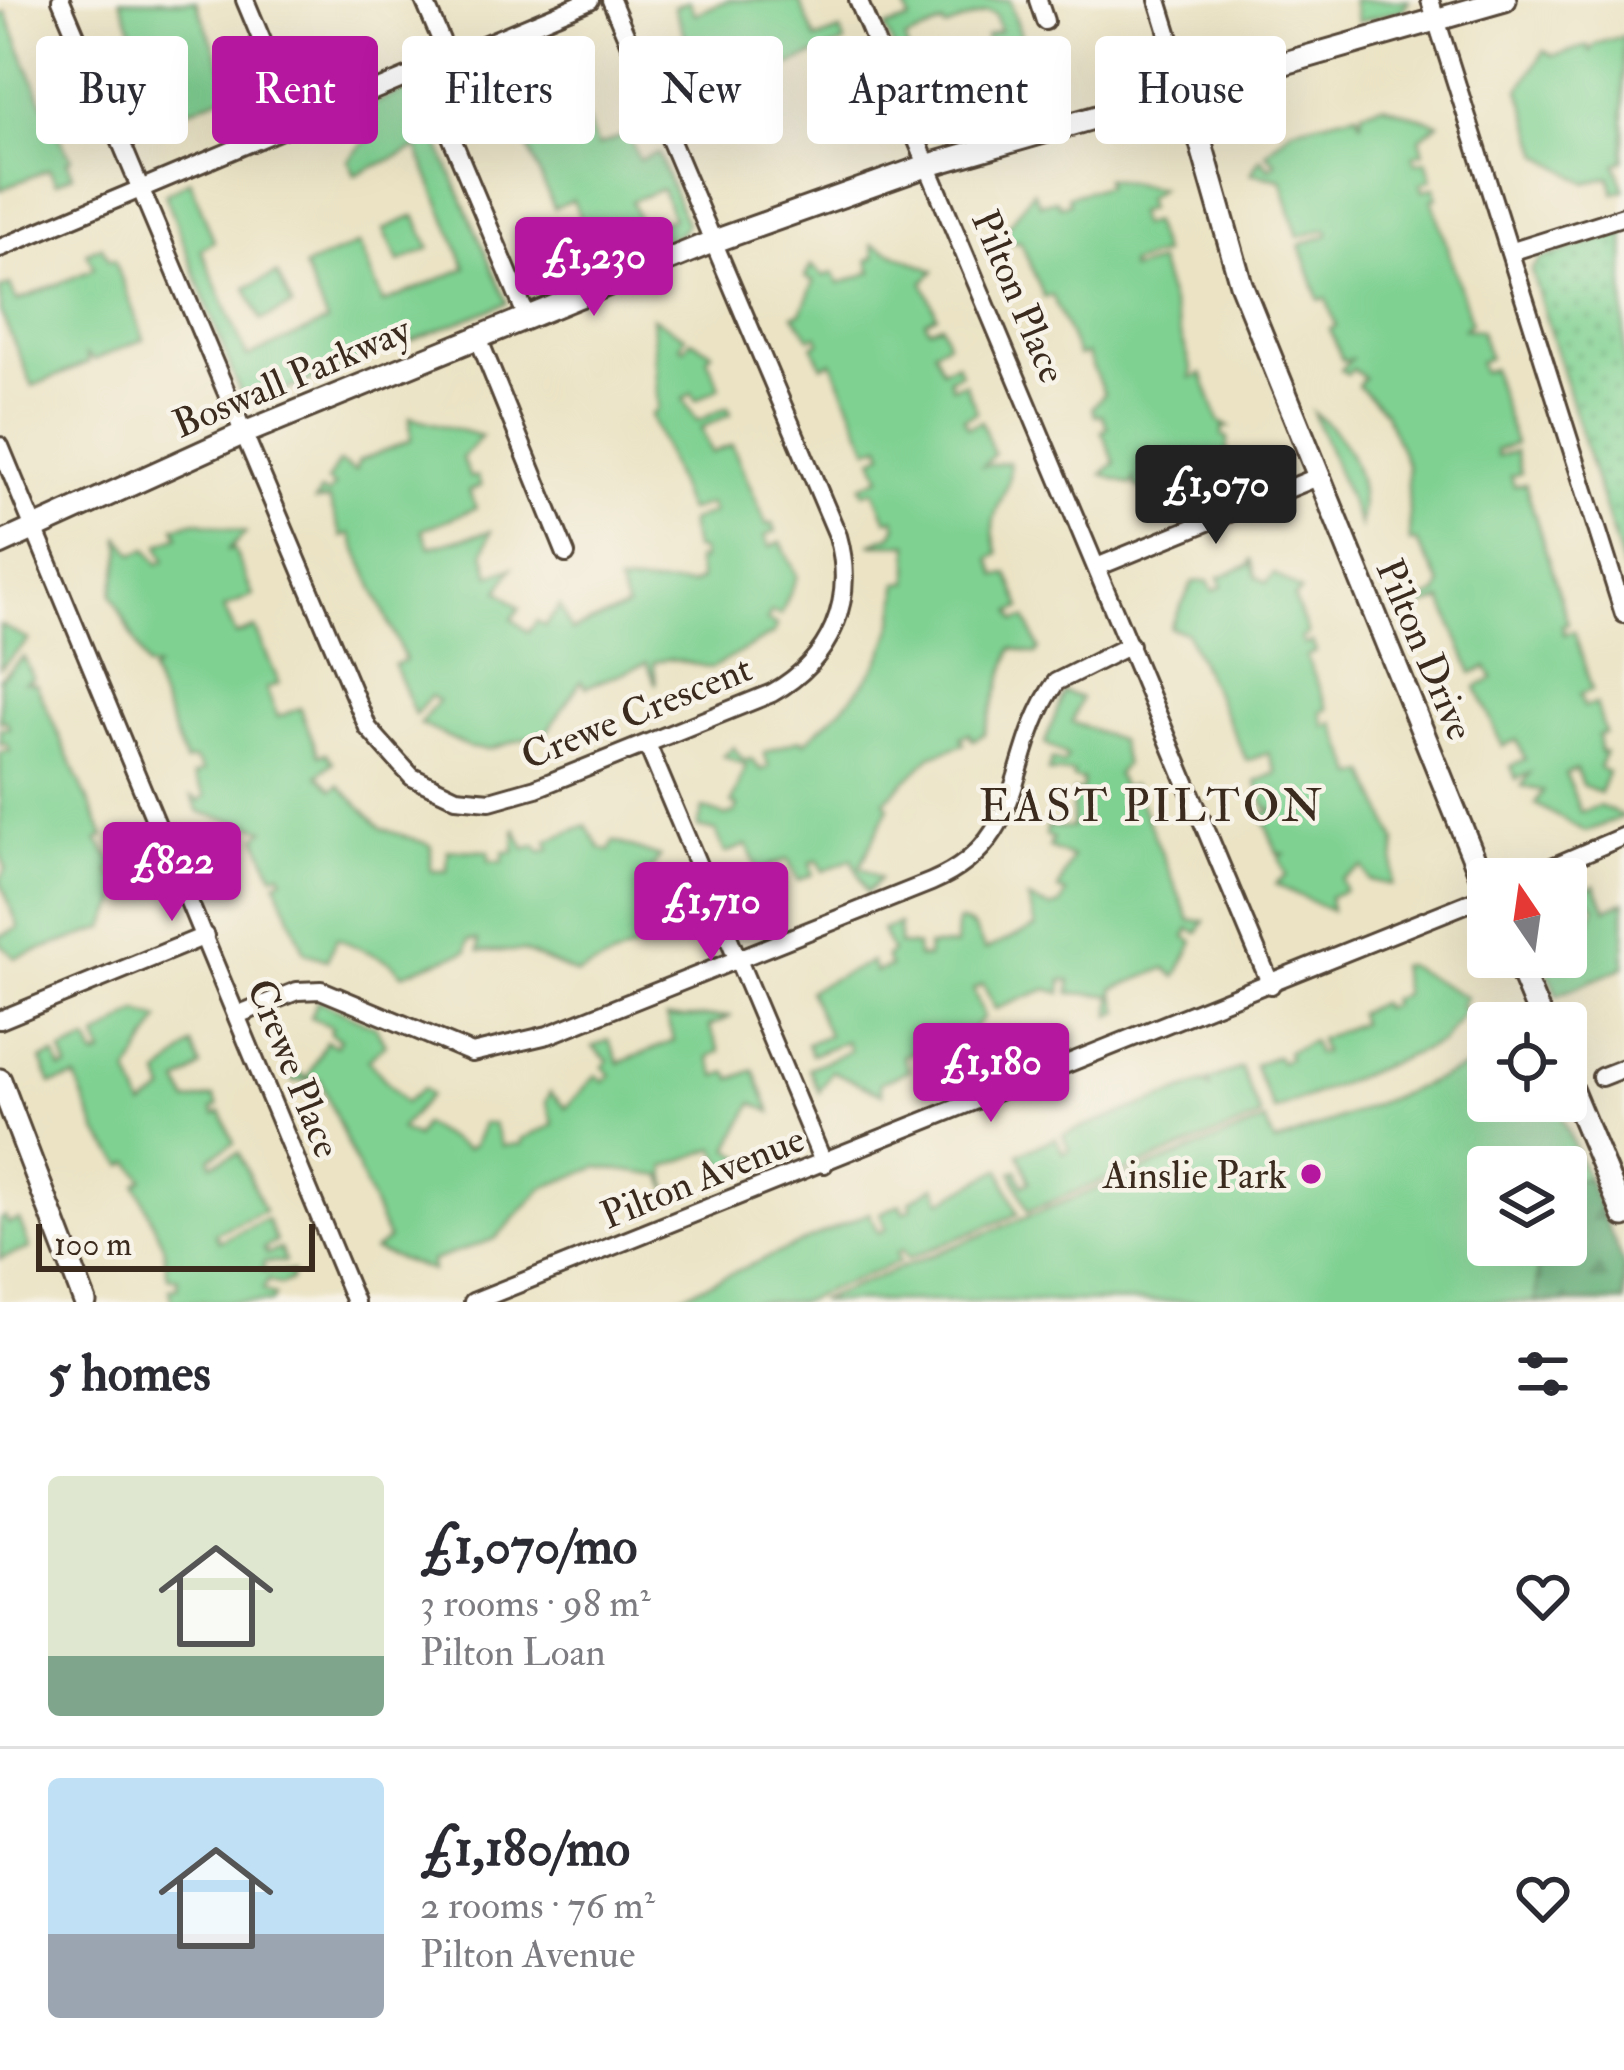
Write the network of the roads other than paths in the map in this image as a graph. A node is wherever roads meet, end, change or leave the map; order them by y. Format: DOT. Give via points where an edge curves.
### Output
graph roads {
  1 [pos="61,0"];
  2 [pos="245,0"];
  3 [pos="424,0"];
  4 [pos="590,0"];
  5 [pos="611,0"];
  6 [pos="858,0"];
  7 [pos="1038,0"];
  8 [pos="1159,0"];
  9 [pos="1505,0"];
  10 [pos="1433,9"];
  11 [pos="1045,21"];
  12 [pos="260,36"];
  13 [pos="439,36"];
  14 [pos="504,36"];
  15 [pos="1170,36"];
  16 [pos="1286,58"];
  17 [pos="1095,117"];
  18 [pos="244,144"];
  19 [pos="455,144"];
  20 [pos="1201,144"];
  21 [pos="929,165"];
  22 [pos="139,189"];
  23 [pos="1624,216"];
  24 [pos="712,242"];
  25 [pos="0,248"];
  26 [pos="1510,252"];
  27 [pos="526,315"];
  28 [pos="477,335"];
  29 [pos="242,434"];
  30 [pos="0,446"];
  31 [pos="1315,478"];
  32 [pos="34,526"];
  33 [pos="0,544"];
  34 [pos="566,554"];
  35 [pos="1097,567"];
  36 [pos="1624,614"];
  37 [pos="1130,645"];
  38 [pos="647,744"];
  39 [pos="1624,836"];
  40 [pos="1473,858"];
  41 [pos="1573,858"];
  42 [pos="1467,903"];
  43 [pos="206,936"];
  44 [pos="738,960"];
  45 [pos="1271,985"];
  46 [pos="237,1015"];
  47 [pos="0,1021"];
  48 [pos="1624,1067"];
  49 [pos="1600,1077"];
  50 [pos="0,1080"];
  51 [pos="1585,1122"];
  52 [pos="824,1164"];
  53 [pos="1623,1213"];
  54 [pos="85,1302"];
  55 [pos="356,1302"];
  56 [pos="473,1302"];
  1 -- 22 [label="street, Crewe Crescent"];
  2 -- 12 [label="street"];
  3 -- 13 [label="street"];
  4 -- 14 [label="street"];
  5 -- 24 [label="street, Crewe Crescent"];
  6 -- 21 [label="street, Pilton Place"];
  7 -- 11 [label="street"];
  8 -- 15 [label="street"];
  9 -- 10 [label="street, Boswall Parkway"];
  10 -- 16 [label="street, Boswall Parkway"];
  10 -- 26 [label="street"];
  17 -- 21 [label="street, Boswall Parkway"];
  18 -- 22 [label="street"];
  19 -- 27 [label="street"];
  20 -- 31 [label="street, Pilton Drive" via="1241,284"];
  21 -- 24 [label="street, Boswall Parkway"];
  21 -- 35 [label="street, Pilton Place"];
  22 -- 25 [label="street"];
  22 -- 29 [label="street, Crewe Crescent"];
  23 -- 26 [label="street"];
  24 -- 27 [label="street, Boswall Parkway"];
  24 -- 38 [label="street, Crewe Crescent" via="838,536 845,583 832,635 799,676"];
  26 -- 36 [label="street"];
  27 -- 28 [label="street, Boswall Parkway"];
  28 -- 29 [label="street, Boswall Parkway"];
  28 -- 34 [label="street"];
  29 -- 32 [label="street, Boswall Parkway"];
  29 -- 38 [label="street, Crewe Crescent" via="368,728 398,768 443,794 490,801"];
  30 -- 32 [label="street, Crewe Place"];
  31 -- 35 [label="street"];
  31 -- 40 [label="street, Pilton Drive"];
  32 -- 33 [label="street, Boswall Parkway"];
  32 -- 43 [label="street, Crewe Place"];
  35 -- 37 [label="street, Pilton Place"];
  37 -- 44 [label="street" via="1053,686 1005,814 973,859"];
  37 -- 45 [label="street, Pilton Place"];
  38 -- 44 [label="street"];
  39 -- 41 [label="street"];
  42 -- 45 [label="street, Pilton Avenue"];
  43 -- 46 [label="street, Crewe Place"];
  43 -- 47 [label="street"];
  44 -- 46 [label="street" via="490,1052 462,1051 321,990"];
  44 -- 52 [label="street"];
  45 -- 52 [label="street, Pilton Avenue"];
  46 -- 55 [label="street, Crewe Place"];
  48 -- 49 [label="street"];
  50 -- 54 [label="street"];
  51 -- 53 [label="street"];
  52 -- 56 [label="street, Pilton Avenue"];
}
